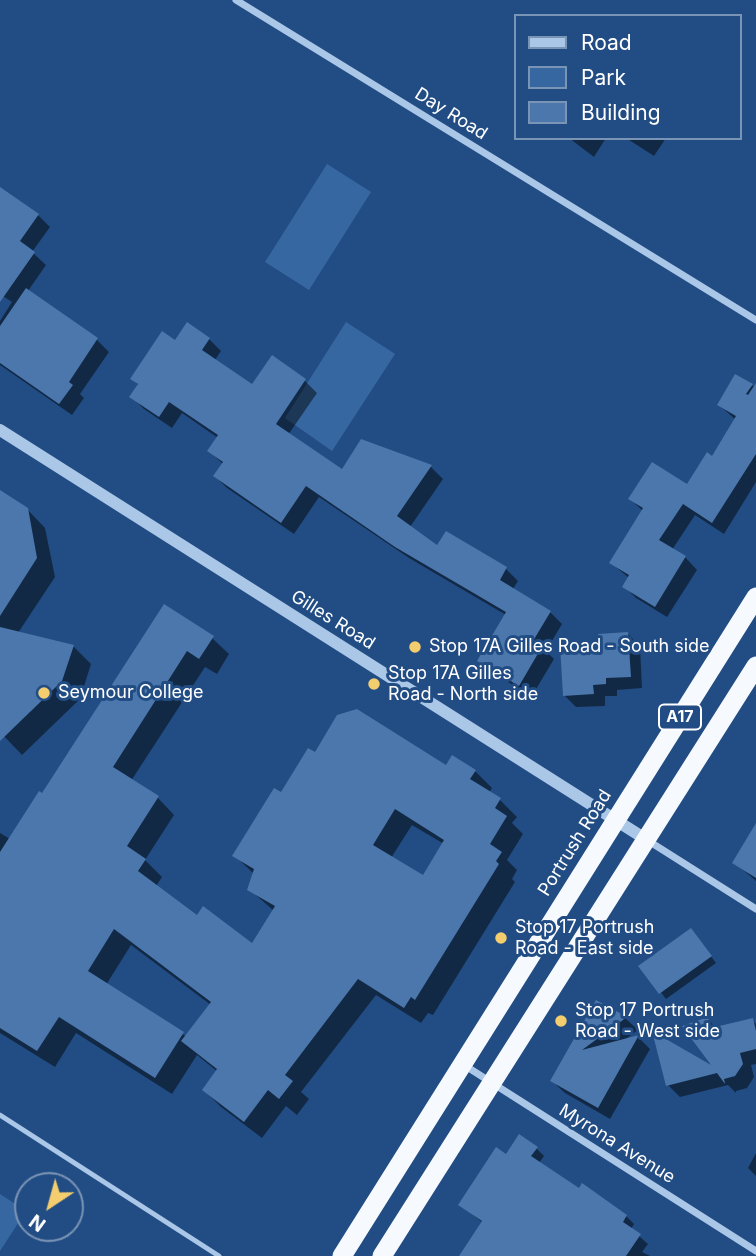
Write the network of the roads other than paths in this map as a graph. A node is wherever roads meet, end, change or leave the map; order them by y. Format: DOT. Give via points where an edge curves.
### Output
graph roads {
  1 [pos="236,0"];
  2 [pos="756,320"];
  3 [pos="0,430"];
  4 [pos="756,597"];
  5 [pos="756,666"];
  6 [pos="615,819"];
  7 [pos="647,840"];
  8 [pos="756,909"];
  9 [pos="462,1064"];
  10 [pos="491,1082"];
  11 [pos="0,1115"];
  12 [pos="756,1251"];
  13 [pos="219,1256"];
  14 [pos="342,1256"];
  15 [pos="382,1256"];
  1 -- 2 [label="street, Day Road"];
  3 -- 6 [label="street, Gilles Road"];
  4 -- 6 [label="highway, Portrush Road / A17"];
  5 -- 7 [label="highway, A17"];
  6 -- 7 [label="street, Gilles Road"];
  6 -- 9 [label="highway, Portrush Road / A17"];
  7 -- 8 [label="street"];
  7 -- 10 [label="highway, A17"];
  9 -- 10 [label="street, Myrona Avenue"];
  9 -- 14 [label="highway, Portrush Road / A17"];
  10 -- 12 [label="street, Myrona Avenue"];
  10 -- 15 [label="highway, A17"];
  11 -- 13 [label="lane"];
}
